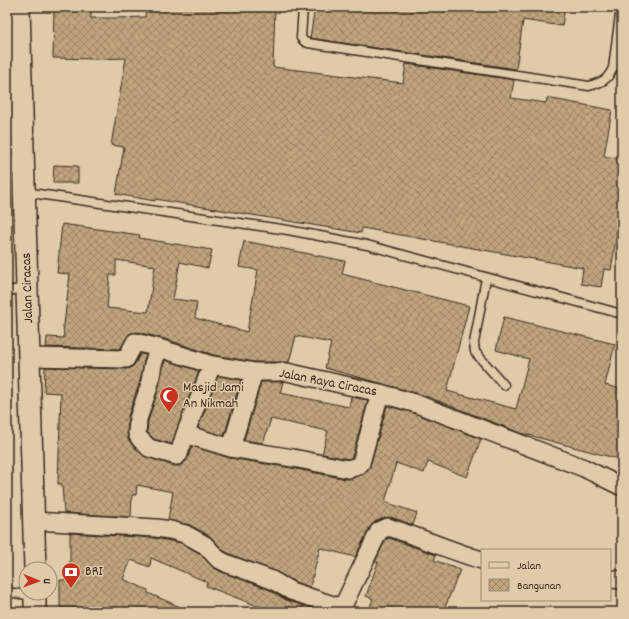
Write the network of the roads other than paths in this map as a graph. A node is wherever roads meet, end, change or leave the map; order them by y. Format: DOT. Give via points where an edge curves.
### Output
graph roads {
  1 [pos="19,7"];
  2 [pos="303,7"];
  3 [pos="621,7"];
  4 [pos="14,88"];
  5 [pos="15,165"];
  6 [pos="24,192"];
  7 [pos="486,278"];
  8 [pos="28,287"];
  9 [pos="7,291"];
  10 [pos="622,314"];
  11 [pos="159,348"];
  12 [pos="30,357"];
  13 [pos="212,364"];
  14 [pos="254,372"];
  15 [pos="504,385"];
  16 [pos="380,393"];
  17 [pos="185,434"];
  18 [pos="231,448"];
  19 [pos="622,487"];
  20 [pos="34,521"];
  21 [pos="481,560"];
  22 [pos="35,561"];
  23 [pos="611,579"];
  24 [pos="622,580"];
  25 [pos="7,592"];
  26 [pos="18,595"];
  27 [pos="342,610"];
  1 -- 4 [label="street, Jalan Ciracas"];
  2 -- 3 [label="lane" via="300,35 301,39 308,43 589,86 609,77 613,68"];
  4 -- 5 [label="street, Jalan Ciracas"];
  5 -- 6 [label="street, Jalan Ciracas"];
  6 -- 7 [label="lane" via="310,234 367,245"];
  6 -- 8 [label="street, Jalan Ciracas"];
  7 -- 10 [label="lane"];
  7 -- 15 [label="lane" via="474,343 475,352"];
  8 -- 9 [label="lane"];
  8 -- 12 [label="street, Jalan Ciracas"];
  11 -- 12 [label="street, Jalan Raya Ciracas" via="135,342 126,359"];
  11 -- 13 [label="street, Jalan Raya Ciracas"];
  11 -- 17 [label="street" via="138,420 137,434 149,448 177,456"];
  12 -- 20 [label="street, Jalan Ciracas"];
  13 -- 14 [label="street, Jalan Raya Ciracas"];
  13 -- 17 [label="street"];
  14 -- 16 [label="street, Jalan Raya Ciracas" via="287,372"];
  14 -- 18 [label="street"];
  16 -- 18 [label="street" via="361,463 354,468"];
  16 -- 19 [label="street, Jalan Raya Ciracas" via="417,404 584,468"];
  17 -- 18 [label="street"];
  20 -- 22 [label="street, Jalan Ciracas"];
  20 -- 27 [label="street" via="156,528 185,534 228,564"];
  21 -- 27 [label="street" via="416,535 385,528 379,531"];
  23 -- 24 [label="street"];
  25 -- 26 [label="lane"];
}
